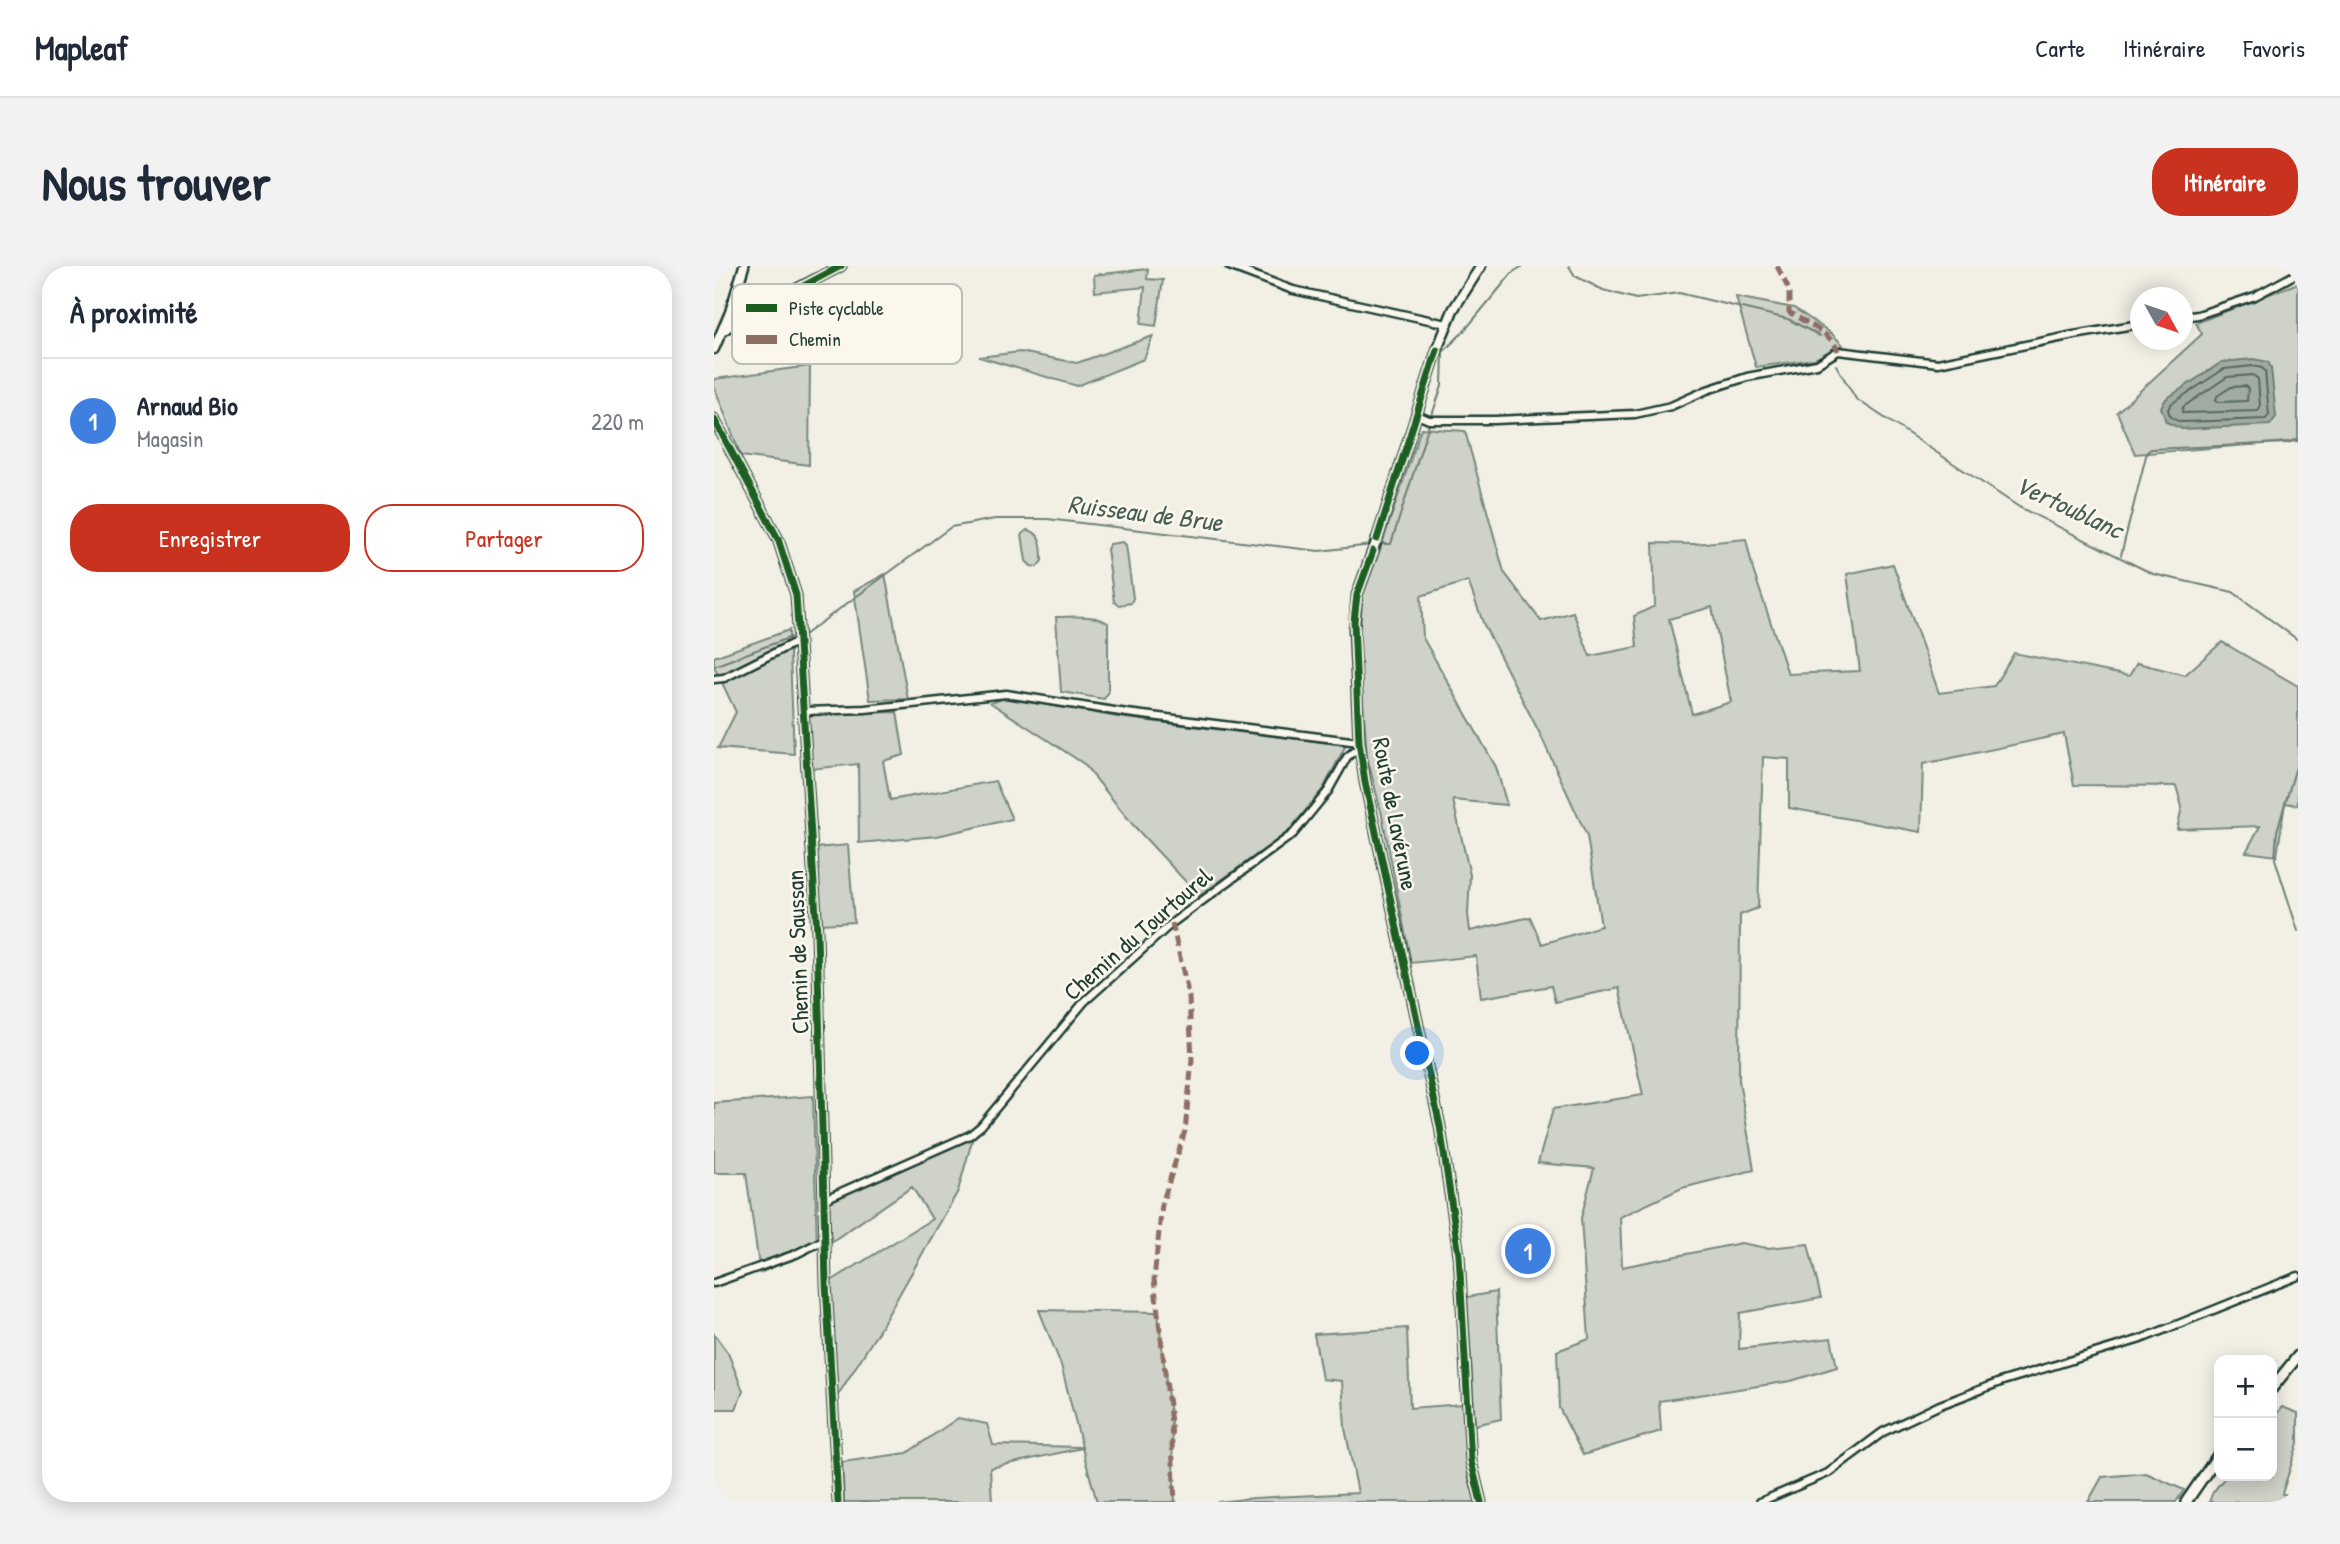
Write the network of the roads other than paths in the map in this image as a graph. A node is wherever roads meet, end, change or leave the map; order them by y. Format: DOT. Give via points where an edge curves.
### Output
graph roads {
  1 [pos="744,266"];
  2 [pos="841,266"];
  3 [pos="1229,266"];
  4 [pos="1481,266"];
  5 [pos="2298,273"];
  6 [pos="739,284"];
  7 [pos="806,284"];
  8 [pos="732,306"];
  9 [pos="2193,316"];
  10 [pos="732,324"];
  11 [pos="1447,324"];
  12 [pos="2130,326"];
  13 [pos="726,328"];
  14 [pos="714,349"];
  15 [pos="1417,415"];
  16 [pos="714,419"];
  17 [pos="799,644"];
  18 [pos="714,679"];
  19 [pos="805,711"];
  20 [pos="1359,744"];
  21 [pos="825,1199"];
  22 [pos="826,1239"];
  23 [pos="2298,1276"];
  24 [pos="714,1283"];
  25 [pos="2298,1356"];
  26 [pos="2277,1382"];
  27 [pos="2214,1461"];
  28 [pos="838,1502"];
  29 [pos="1481,1502"];
  30 [pos="1760,1502"];
  31 [pos="2186,1502"];
  1 -- 6 [label="street"];
  2 -- 7 [label="street"];
  3 -- 11 [label="street" via="1293,290"];
  4 -- 11 [label="street, Route de Lavérune"];
  5 -- 9 [label="street" via="2255,296"];
  8 -- 13 [label="street"];
  10 -- 13 [label="street"];
  11 -- 15 [label="street, Route de Lavérune"];
  12 -- 15 [label="street" via="1938,363 1838,351 1818,363 1748,377 1671,406 1634,414 1495,420"];
  13 -- 14 [label="street"];
  15 -- 20 [label="street, Route de Lavérune" via="1354,608"];
  16 -- 17 [label="street, Chemin de Saussan" via="778,539 796,595"];
  17 -- 18 [label="street"];
  17 -- 19 [label="street, Chemin de Saussan"];
  19 -- 20 [label="street" via="1006,694"];
  19 -- 21 [label="street, Chemin de Saussan"];
  20 -- 21 [label="street, Chemin du Tourtourel" via="1293,834 1181,916 1084,1002 981,1126"];
  20 -- 29 [label="street, Route de Lavérune" via="1440,1126 1459,1255 1471,1461"];
  21 -- 22 [label="street, Chemin de Saussan"];
  22 -- 24 [label="street"];
  22 -- 28 [label="street, Chemin de Saussan"];
  23 -- 30 [label="street" via="2141,1339 1940,1405 1883,1432 1828,1473"];
  25 -- 26 [label="main road"];
  27 -- 31 [label="main road"];
}
